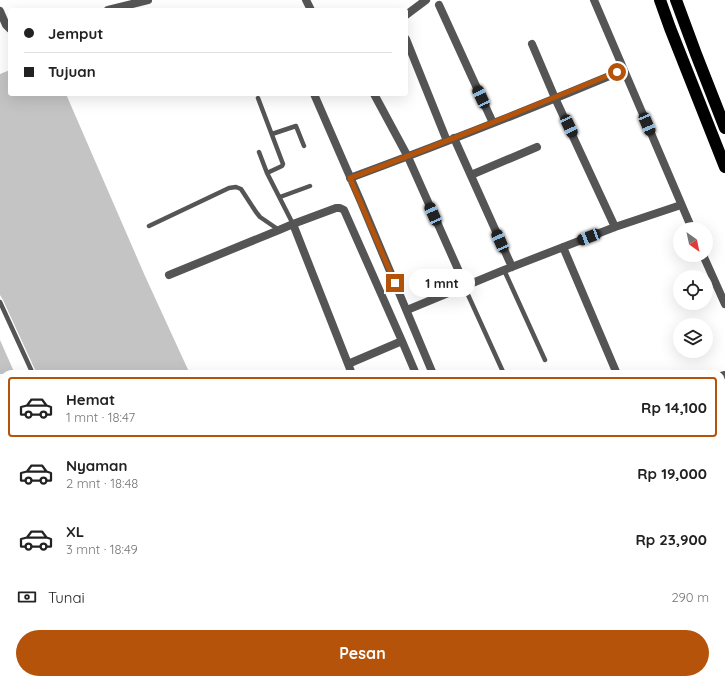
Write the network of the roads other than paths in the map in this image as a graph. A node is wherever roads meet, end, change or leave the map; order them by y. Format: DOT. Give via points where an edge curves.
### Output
graph roads {
  1 [pos="148,0"];
  2 [pos="426,0"];
  3 [pos="594,0"];
  4 [pos="660,0"];
  5 [pos="676,0"];
  6 [pos="439,5"];
  7 [pos="116,8"];
  8 [pos="0,11"];
  9 [pos="408,14"];
  10 [pos="8,27"];
  11 [pos="408,44"];
  12 [pos="532,44"];
  13 [pos="624,70"];
  14 [pos="315,96"];
  15 [pos="375,96"];
  16 [pos="258,98"];
  17 [pos="555,98"];
  18 [pos="492,123"];
  19 [pos="725,128"];
  20 [pos="272,134"];
  21 [pos="450,140"];
  22 [pos="304,146"];
  23 [pos="537,148"];
  24 [pos="259,152"];
  25 [pos="408,157"];
  26 [pos="725,167"];
  27 [pos="268,173"];
  28 [pos="471,175"];
  29 [pos="350,178"];
  30 [pos="310,186"];
  31 [pos="280,197"];
  32 [pos="681,205"];
  33 [pos="689,222"];
  34 [pos="293,224"];
  35 [pos="149,226"];
  36 [pos="615,227"];
  37 [pos="279,230"];
  38 [pos="563,247"];
  39 [pos="706,262"];
  40 [pos="512,267"];
  41 [pos="504,270"];
  42 [pos="169,275"];
  43 [pos="464,286"];
  44 [pos="0,302"];
  45 [pos="725,304"];
  46 [pos="407,310"];
  47 [pos="402,341"];
  48 [pos="544,360"];
  49 [pos="348,364"];
  50 [pos="31,370"];
  51 [pos="350,370"];
  52 [pos="414,370"];
  53 [pos="431,370"];
  54 [pos="502,370"];
  55 [pos="615,370"];
  1 -- 7 [label="street"];
  2 -- 9 [label="street"];
  3 -- 13 [label="street"];
  4 -- 26 [label="highway"];
  5 -- 19 [label="highway"];
  6 -- 18 [label="street"];
  8 -- 10 [label="street"];
  11 -- 21 [label="street"];
  12 -- 17 [label="street"];
  13 -- 17 [label="street"];
  13 -- 32 [label="street"];
  14 -- 29 [label="street"];
  15 -- 25 [label="street"];
  16 -- 20 [label="lane"];
  17 -- 18 [label="street"];
  17 -- 36 [label="street"];
  18 -- 21 [label="street"];
  20 -- 22 [label="lane" via="296,126"];
  20 -- 27 [label="lane" via="283,164"];
  21 -- 25 [label="street"];
  21 -- 28 [label="street"];
  23 -- 28 [label="street"];
  24 -- 27 [label="lane"];
  25 -- 29 [label="street"];
  25 -- 43 [label="street"];
  27 -- 31 [label="lane"];
  28 -- 40 [label="street"];
  29 -- 46 [label="street"];
  30 -- 31 [label="lane"];
  31 -- 34 [label="lane"];
  32 -- 33 [label="street"];
  32 -- 36 [label="street"];
  34 -- 37 [label="street"];
  34 -- 47 [label="street" via="336,208 344,210"];
  34 -- 49 [label="street"];
  35 -- 37 [label="lane" via="236,187 241,189 260,217"];
  36 -- 38 [label="street"];
  37 -- 42 [label="street"];
  38 -- 40 [label="street"];
  38 -- 55 [label="street"];
  39 -- 45 [label="street"];
  40 -- 41 [label="street"];
  41 -- 43 [label="street"];
  41 -- 48 [label="lane"];
  43 -- 46 [label="street"];
  43 -- 54 [label="lane"];
  44 -- 50 [label="lane"];
  46 -- 53 [label="street"];
  47 -- 49 [label="street"];
  47 -- 52 [label="street"];
  49 -- 51 [label="street"];
}
